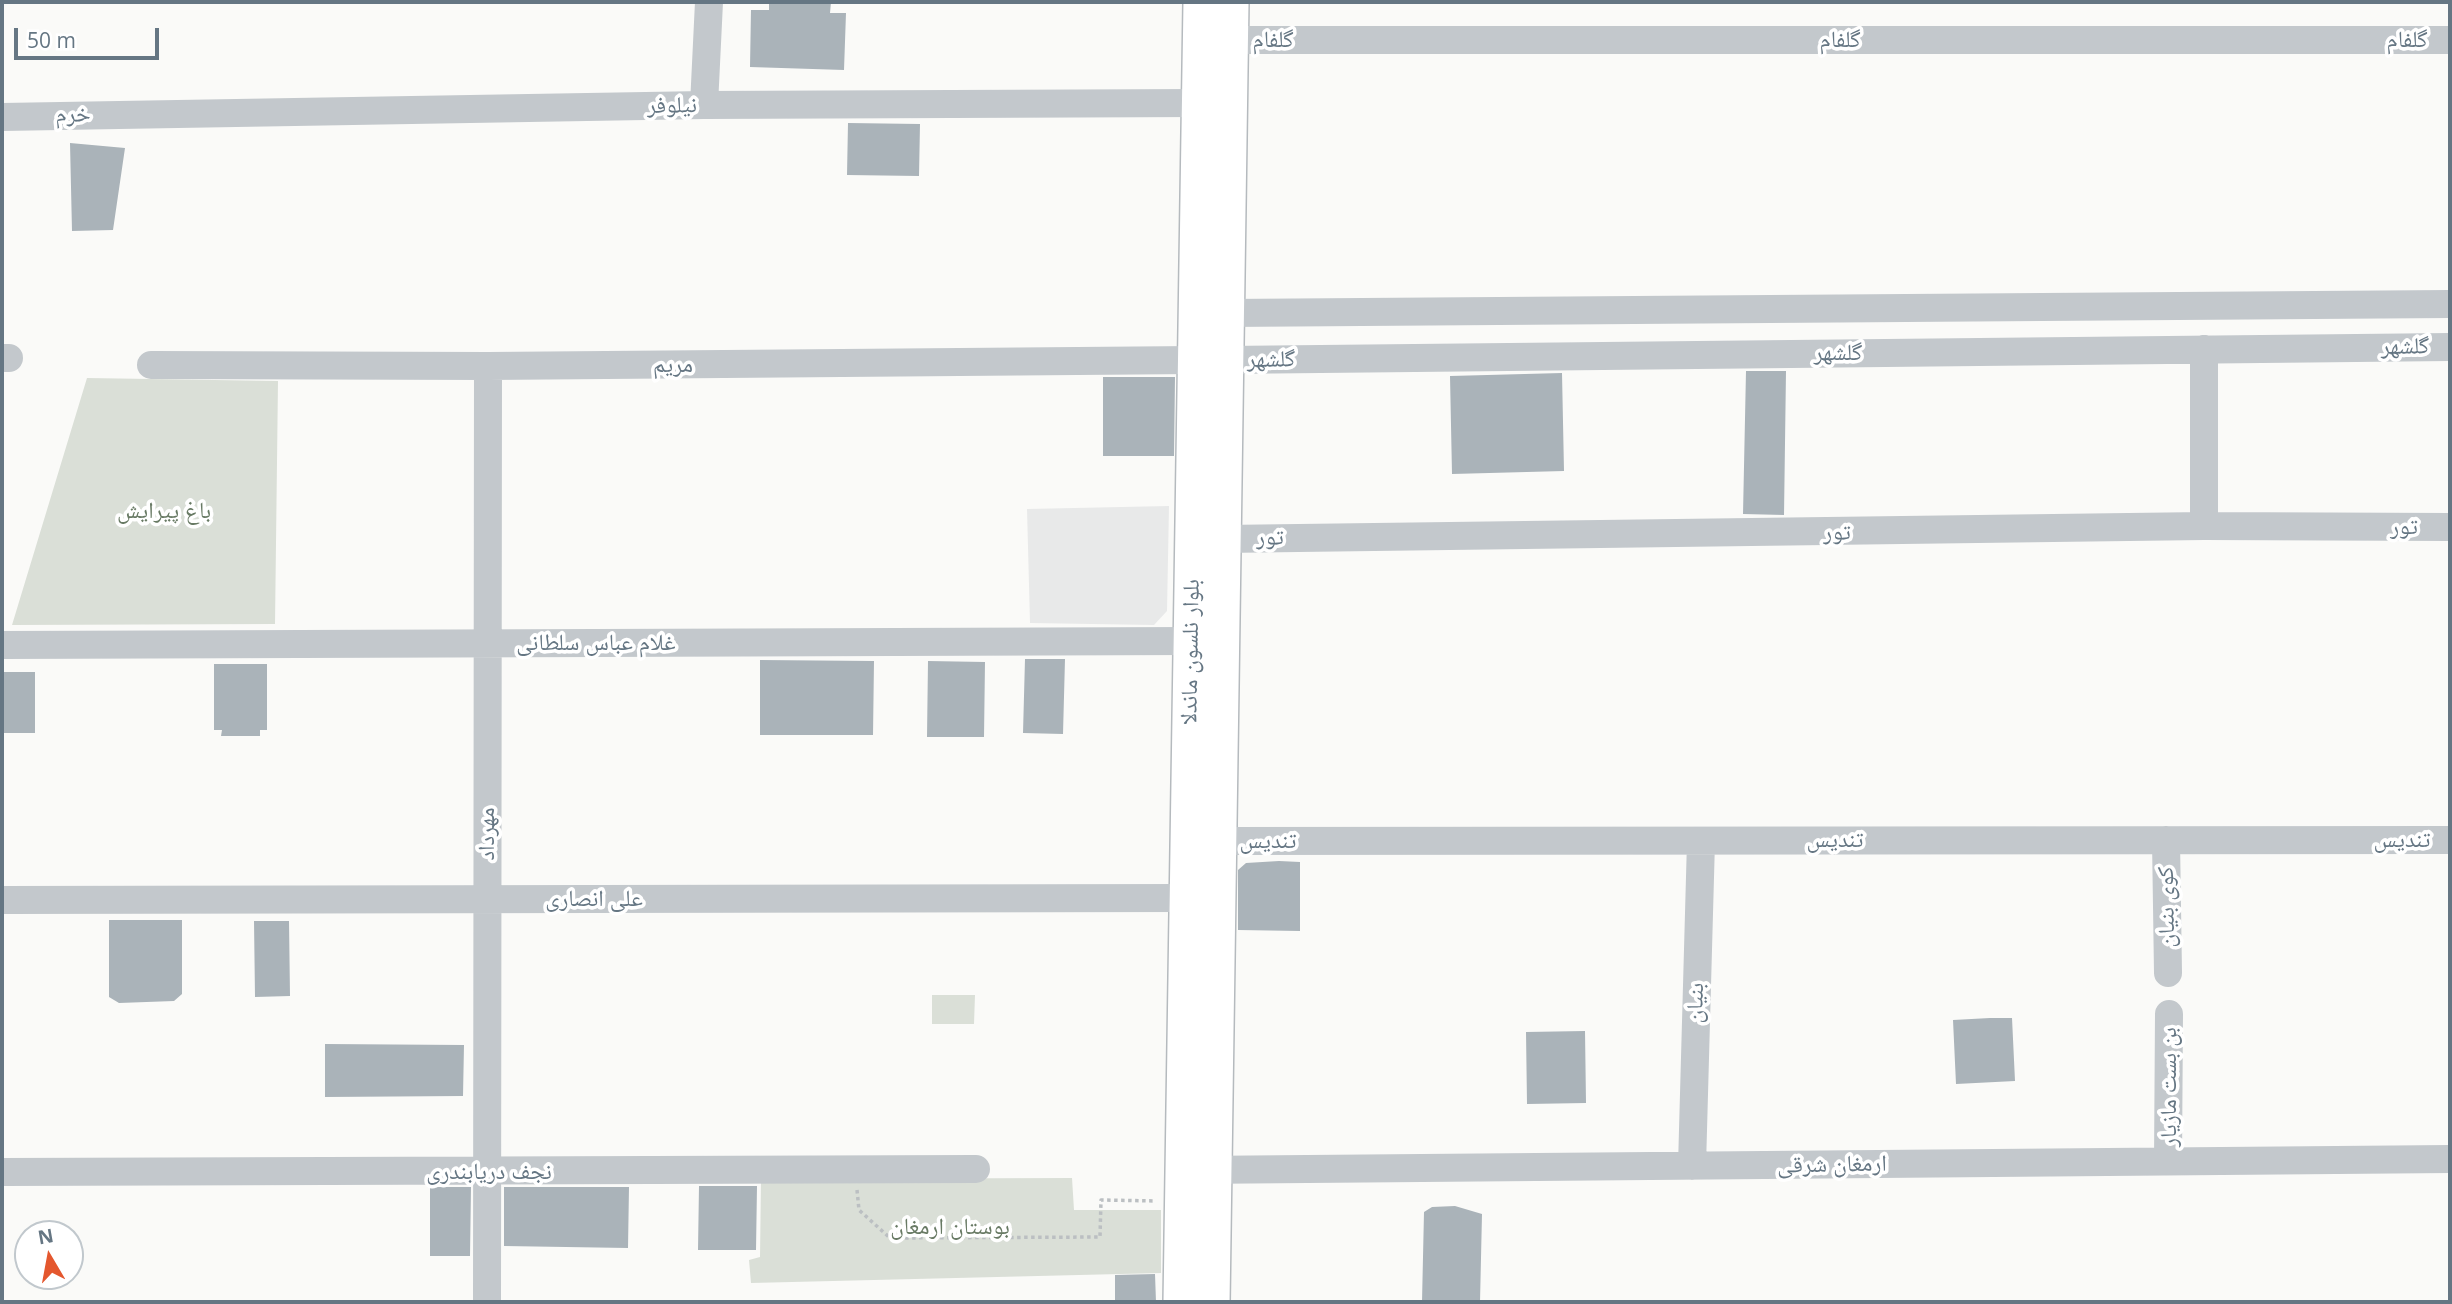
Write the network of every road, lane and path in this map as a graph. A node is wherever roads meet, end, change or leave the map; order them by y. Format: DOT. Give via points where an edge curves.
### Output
graph roads {
  1 [pos="709,2"];
  2 [pos="1201,2"];
  3 [pos="1231,2"];
  4 [pos="1230,40"];
  5 [pos="2450,40"];
  6 [pos="1199,103"];
  7 [pos="704,105"];
  8 [pos="144,113"];
  9 [pos="2,117"];
  10 [pos="2450,304"];
  11 [pos="2376,305"];
  12 [pos="2183,306"];
  13 [pos="1919,308"];
  14 [pos="1548,311"];
  15 [pos="1226,313"];
  16 [pos="2450,347"];
  17 [pos="2375,348"];
  18 [pos="2194,349"];
  19 [pos="1918,353"];
  20 [pos="1549,356"];
  21 [pos="1210,360"];
  22 [pos="150,365"];
  23 [pos="488,366"];
  24 [pos="2204,526"];
  25 [pos="2450,527"];
  26 [pos="1223,539"];
  27 [pos="1191,641"];
  28 [pos="488,643"];
  29 [pos="2,645"];
  30 [pos="2166,840"];
  31 [pos="2450,840"];
  32 [pos="1219,841"];
  33 [pos="1701,841"];
  34 [pos="1187,898"];
  35 [pos="487,900"];
  36 [pos="2,901"];
  37 [pos="2168,973"];
  38 [pos="2169,1014"];
  39 [pos="2450,1159"];
  40 [pos="2168,1161"];
  41 [pos="1692,1166"];
  42 [pos="976,1169"];
  43 [pos="1198,1170"];
  44 [pos="2,1172"];
  45 [pos="487,1172"];
  46 [pos="855,1172"];
  47 [pos="1142,1201"];
  48 [pos="487,1302"];
  49 [pos="1181,1302"];
  50 [pos="1212,1302"];
  1 -- 7 [label="street"];
  2 -- 6 [label="main road, بلوار نلسون ماندلا"];
  3 -- 4 [label="main road, بلوار نلسون ماندلا"];
  4 -- 5 [label="street, گلفام"];
  4 -- 15 [label="main road, بلوار نلسون ماندلا"];
  6 -- 7 [label="street, نیلوفر"];
  6 -- 21 [label="main road, بلوار نلسون ماندلا"];
  7 -- 8 [label="street, نیلوفر"];
  8 -- 9 [label="street, خرم"];
  10 -- 11 [label="street, گلشهر"];
  11 -- 12 [label="street, گلشهر"];
  11 -- 17 [label="street"];
  12 -- 13 [label="street, گلشهر"];
  12 -- 18 [label="street"];
  13 -- 14 [label="street, گلشهر"];
  13 -- 19 [label="street"];
  14 -- 15 [label="street, گلشهر"];
  14 -- 20 [label="street"];
  15 -- 21 [label="main road, بلوار نلسون ماندلا"];
  16 -- 17 [label="street, گلشهر"];
  17 -- 18 [label="street, گلشهر"];
  18 -- 19 [label="street, گلشهر"];
  18 -- 24 [label="street"];
  19 -- 20 [label="street, گلشهر"];
  20 -- 21 [label="street, گلشهر"];
  21 -- 23 [label="street, مریم"];
  21 -- 26 [label="main road, بلوار نلسون ماندلا"];
  21 -- 27 [label="main road, بلوار نلسون ماندلا"];
  22 -- 23 [label="street, مریم"];
  23 -- 28 [label="street, مهرداد"];
  24 -- 25 [label="street, تور"];
  24 -- 26 [label="street, تور"];
  26 -- 32 [label="main road, بلوار نلسون ماندلا"];
  27 -- 28 [label="street, غلام عباس سلطانی"];
  27 -- 34 [label="main road, بلوار نلسون ماندلا"];
  28 -- 29 [label="street, غلام عباس سلطانی"];
  28 -- 35 [label="street, مهرداد"];
  30 -- 31 [label="street, تندیس"];
  30 -- 33 [label="street, تندیس"];
  30 -- 37 [label="street, کوی بنیان"];
  32 -- 33 [label="street, تندیس"];
  32 -- 43 [label="main road, بلوار نلسون ماندلا"];
  33 -- 41 [label="street, بنیان"];
  34 -- 35 [label="street, علی انصاری"];
  34 -- 43 [label="main road, بلوار نلسون ماندلا"];
  35 -- 36 [label="street, علی انصاری"];
  35 -- 45 [label="street, مهرداد"];
  38 -- 40 [label="street, بن بست مازیار"];
  39 -- 40 [label="street, ارمغان شرقی"];
  40 -- 41 [label="street, ارمغان شرقی"];
  41 -- 43 [label="street, ارمغان شرقی"];
  42 -- 46 [label="street, نجف دریابندری"];
  43 -- 49 [label="main road, بلوار نلسون ماندلا"];
  43 -- 50 [label="main road, بلوار نلسون ماندلا"];
  44 -- 45 [label="street, نجف دریابندری"];
  45 -- 46 [label="street, نجف دریابندری"];
  45 -- 48 [label="street, مهرداد"];
  46 -- 47 [label="path" via="859,1210 890,1238 1100,1237 1101,1200"];
}
